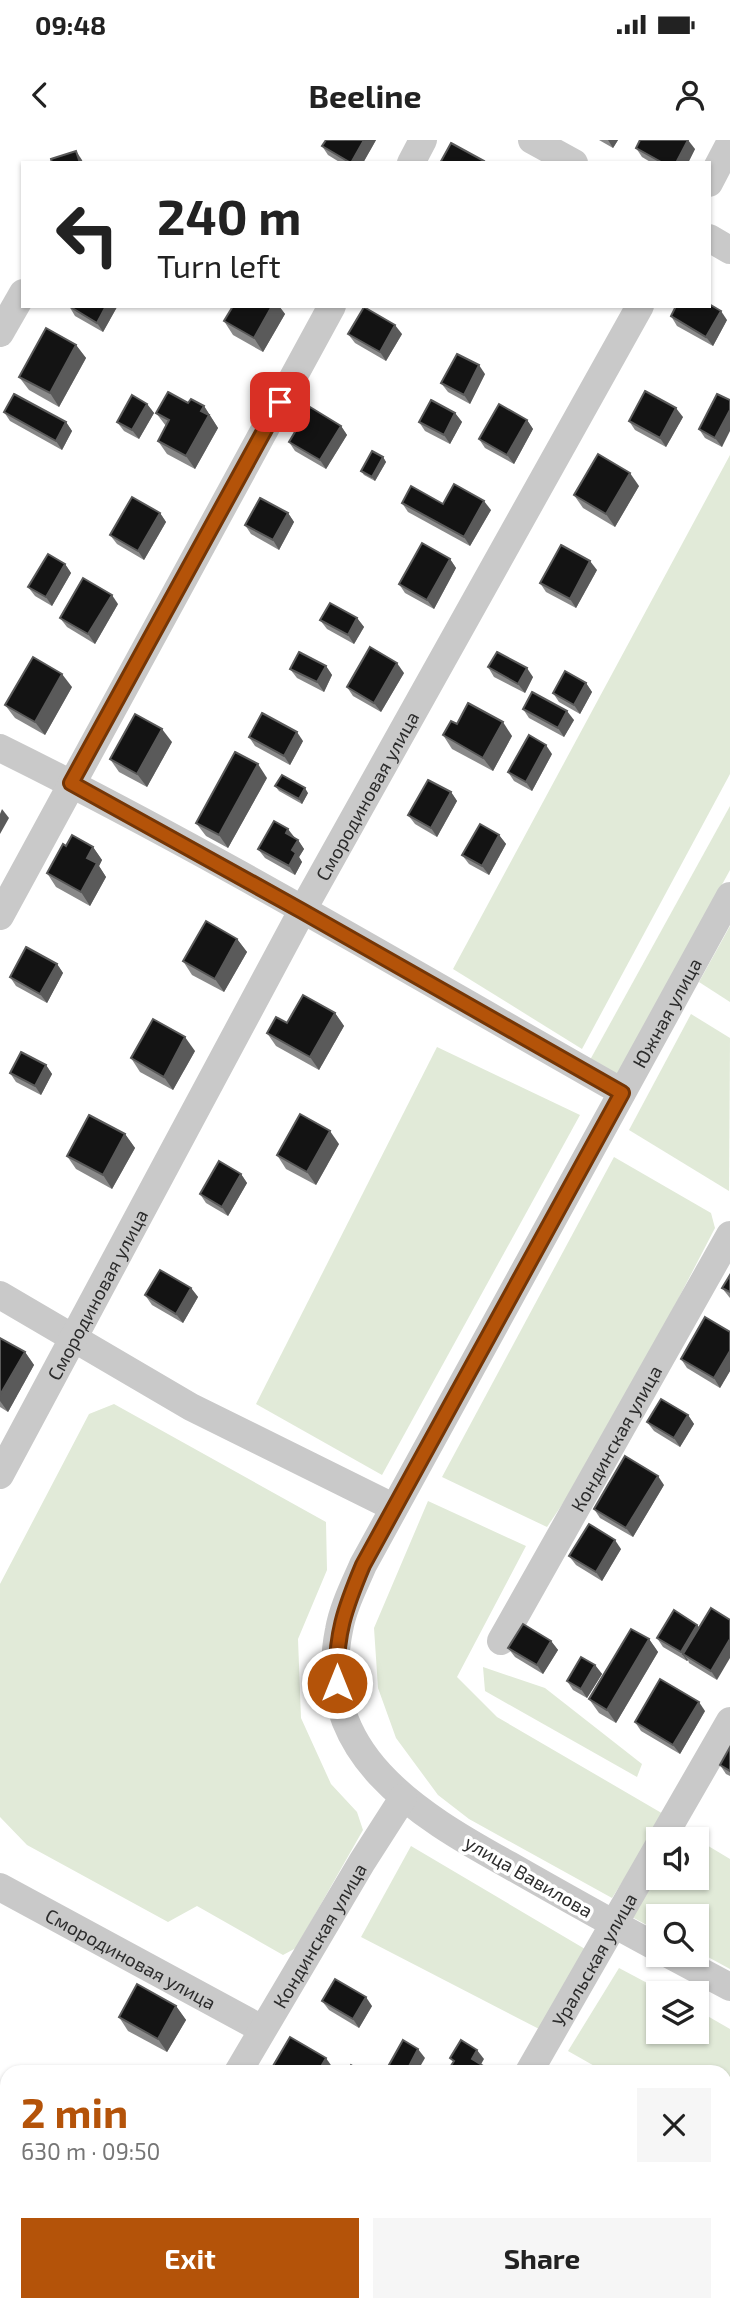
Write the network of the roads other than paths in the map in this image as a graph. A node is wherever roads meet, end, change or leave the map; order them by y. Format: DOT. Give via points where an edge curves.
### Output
graph roads {
  1 [pos="423,140"];
  2 [pos="532,140"];
  3 [pos="730,144"];
  4 [pos="412,161"];
  5 [pos="570,161"];
  6 [pos="711,179"];
  7 [pos="711,239"];
  8 [pos="730,250"];
  9 [pos="21,296"];
  10 [pos="331,308"];
  11 [pos="639,308"];
  12 [pos="0,333"];
  13 [pos="0,748"];
  14 [pos="71,783"];
  15 [pos="730,896"];
  16 [pos="302,911"];
  17 [pos="0,916"];
  18 [pos="622,1093"];
  19 [pos="730,1235"];
  20 [pos="0,1295"];
  21 [pos="75,1338"];
  22 [pos="0,1475"];
  23 [pos="393,1507"];
  24 [pos="501,1641"];
  25 [pos="730,1721"];
  26 [pos="403,1798"];
  27 [pos="669,1827"];
  28 [pos="646,1868"];
  29 [pos="0,1887"];
  30 [pos="614,1924"];
  31 [pos="646,1941"];
  32 [pos="692,1967"];
  33 [pos="730,1987"];
  34 [pos="262,2029"];
  35 [pos="241,2065"];
  36 [pos="533,2065"];
  1 -- 4 [label="street"];
  2 -- 5 [label="street"];
  3 -- 6 [label="street"];
  7 -- 8 [label="street"];
  9 -- 12 [label="street"];
  10 -- 14 [label="street"];
  11 -- 16 [label="street, Смородиновая улица"];
  13 -- 14 [label="street"];
  14 -- 16 [label="street"];
  14 -- 17 [label="street"];
  15 -- 18 [label="street, Южная улица"];
  16 -- 18 [label="street"];
  16 -- 21 [label="street, Смородиновая улица"];
  18 -- 23 [label="street, Южная улица"];
  19 -- 24 [label="street, Кондинская улица"];
  20 -- 21 [label="street"];
  21 -- 22 [label="street, Смородиновая улица"];
  21 -- 23 [label="street" via="191,1407"];
  23 -- 26 [label="street, Южная улица" via="348,1599 336,1657 337,1683 348,1725 371,1767"];
  25 -- 27 [label="street"];
  26 -- 30 [label="street, улица Вавилова"];
  26 -- 34 [label="street, Кондинская улица"];
  28 -- 30 [label="street, Уральская улица"];
  29 -- 34 [label="street, Смородиновая улица"];
  30 -- 31 [label="street, улица Вавилова"];
  30 -- 36 [label="street, Уральская улица"];
  32 -- 33 [label="street"];
  34 -- 35 [label="street, Кондинская улица"];
}
